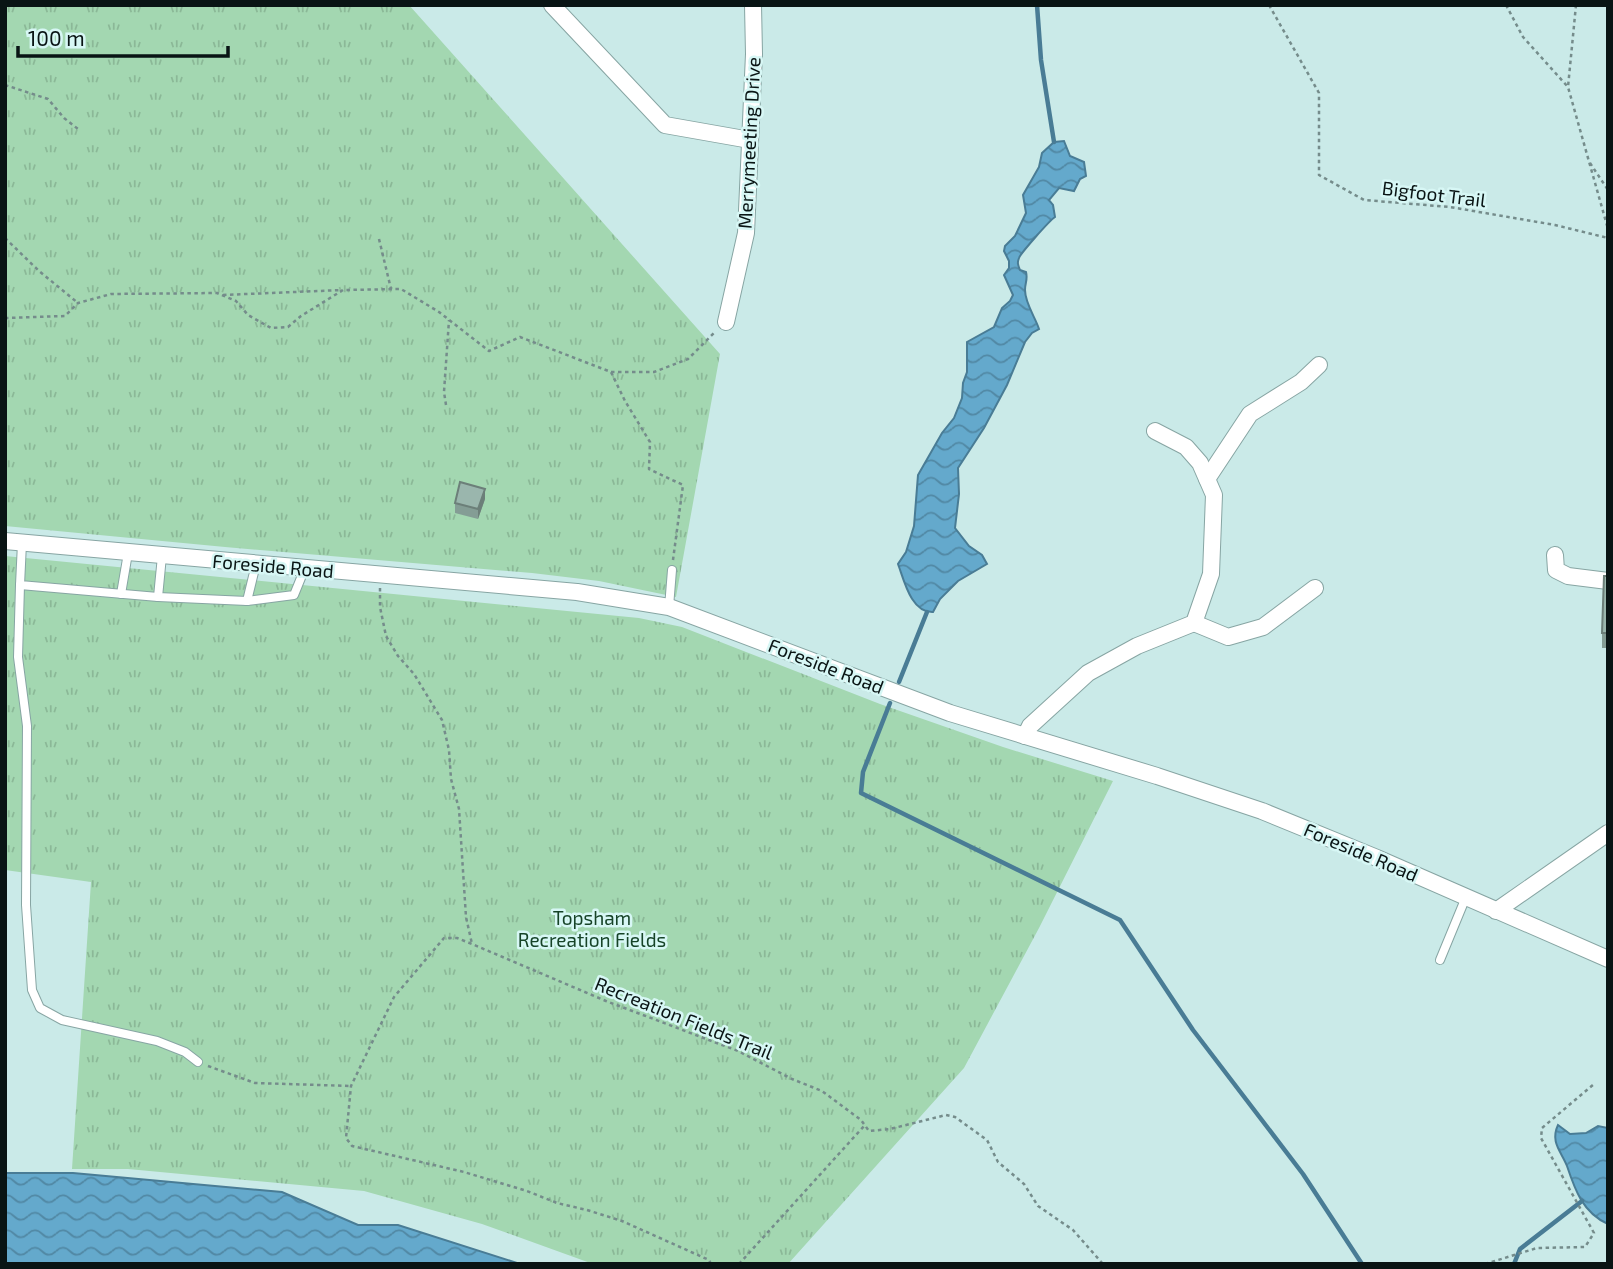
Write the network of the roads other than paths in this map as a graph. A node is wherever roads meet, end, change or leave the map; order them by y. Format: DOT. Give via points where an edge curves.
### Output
graph roads {
  1 [pos="552,5"];
  2 [pos="753,5"];
  3 [pos="750,140"];
  4 [pos="726,321"];
  5 [pos="1319,365"];
  6 [pos="1155,431"];
  7 [pos="1207,479"];
  8 [pos="5,541"];
  9 [pos="22,543"];
  10 [pos="128,553"];
  11 [pos="1555,555"];
  12 [pos="162,556"];
  13 [pos="256,564"];
  14 [pos="305,568"];
  15 [pos="672,570"];
  16 [pos="1608,581"];
  17 [pos="20,585"];
  18 [pos="1315,588"];
  19 [pos="121,594"];
  20 [pos="158,597"];
  21 [pos="247,601"];
  22 [pos="669,607"];
  23 [pos="1194,623"];
  24 [pos="1025,736"];
  25 [pos="1608,833"];
  26 [pos="1466,897"];
  27 [pos="1496,911"];
  28 [pos="1608,959"];
  29 [pos="1440,960"];
  30 [pos="198,1062"];
  1 -- 3 [label="street" via="665,125"];
  2 -- 3 [label="street, Merrymeeting Drive"];
  3 -- 4 [label="street, Merrymeeting Drive" via="746,233"];
  5 -- 7 [label="street" via="1250,414"];
  6 -- 7 [label="street" via="1186,447"];
  7 -- 23 [label="street" via="1214,495 1211,574"];
  8 -- 9 [label="street, Foreside Road"];
  9 -- 10 [label="street, Foreside Road"];
  9 -- 17 [label="lane"];
  10 -- 12 [label="street, Foreside Road"];
  10 -- 19 [label="lane"];
  11 -- 16 [label="street" via="1556,570 1568,576"];
  12 -- 13 [label="street, Foreside Road"];
  12 -- 20 [label="lane"];
  13 -- 14 [label="street, Foreside Road"];
  13 -- 21 [label="lane"];
  14 -- 21 [label="lane" via="294,595"];
  14 -- 22 [label="street, Foreside Road" via="577,592"];
  15 -- 22 [label="lane"];
  17 -- 19 [label="lane"];
  17 -- 30 [label="lane" via="18,657 27,726 26,905 32,990 40,1008 62,1020 157,1041"];
  18 -- 23 [label="street" via="1263,627 1228,637"];
  19 -- 20 [label="lane"];
  20 -- 21 [label="lane"];
  22 -- 24 [label="street, Foreside Road"];
  23 -- 24 [label="street" via="1088,673 1030,726"];
  24 -- 26 [label="street, Foreside Road" via="1262,811"];
  25 -- 27 [label="street"];
  26 -- 27 [label="street, Foreside Road"];
  26 -- 29 [label="lane"];
  27 -- 28 [label="street, Foreside Road"];
}
